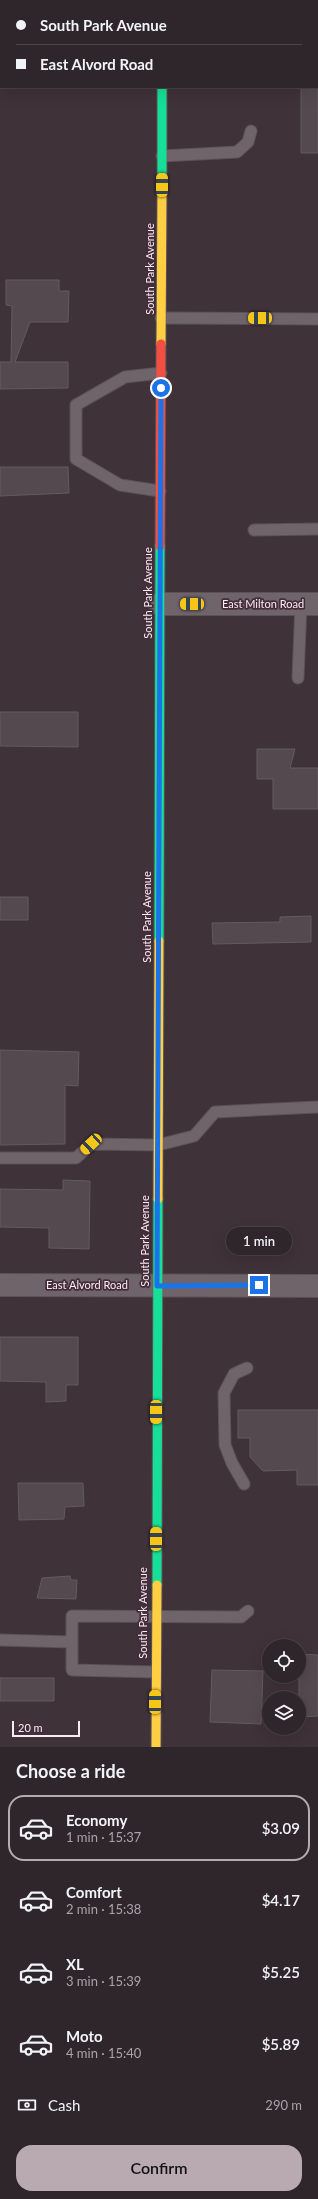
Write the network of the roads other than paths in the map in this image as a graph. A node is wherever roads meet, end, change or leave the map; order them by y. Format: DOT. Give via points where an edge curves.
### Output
graph roads {
  1 [pos="162,88"];
  2 [pos="251,131"];
  3 [pos="162,156"];
  4 [pos="161,318"];
  5 [pos="318,319"];
  6 [pos="161,373"];
  7 [pos="160,491"];
  8 [pos="318,529"];
  9 [pos="254,530"];
  10 [pos="160,604"];
  11 [pos="309,604"];
  12 [pos="298,678"];
  13 [pos="318,1107"];
  14 [pos="158,1145"];
  15 [pos="0,1158"];
  16 [pos="0,1286"];
  17 [pos="157,1286"];
  18 [pos="318,1286"];
  19 [pos="247,1368"];
  20 [pos="244,1484"];
  21 [pos="248,1611"];
  22 [pos="155,1618"];
  23 [pos="0,1640"];
  24 [pos="72,1642"];
  25 [pos="155,1672"];
  26 [pos="156,1747"];
  1 -- 3 [label="main road, South Park Avenue"];
  2 -- 3 [label="lane" via="248,142 237,152"];
  3 -- 4 [label="main road, South Park Avenue"];
  4 -- 5 [label="lane"];
  4 -- 6 [label="main road, South Park Avenue"];
  6 -- 7 [label="main road, South Park Avenue"];
  6 -- 7 [label="lane" via="125,377 76,405 76,459 120,485"];
  7 -- 10 [label="main road, South Park Avenue"];
  8 -- 9 [label="lane"];
  10 -- 11 [label="street, East Milton Road"];
  10 -- 14 [label="main road, South Park Avenue"];
  11 -- 12 [label="lane"];
  13 -- 14 [label="lane" via="215,1112 194,1136"];
  14 -- 15 [label="lane" via="91,1144 76,1158"];
  14 -- 17 [label="main road, South Park Avenue"];
  16 -- 17 [label="street, East Alvord Road"];
  17 -- 18 [label="street, East Alvord Road"];
  17 -- 22 [label="main road, South Park Avenue"];
  19 -- 20 [label="lane" via="234,1374 224,1393 224,1445"];
  21 -- 22 [label="lane" via="241,1617"];
  22 -- 24 [label="lane" via="72,1616"];
  22 -- 25 [label="main road, South Park Avenue"];
  23 -- 24 [label="lane"];
  24 -- 25 [label="lane" via="72,1670"];
  25 -- 26 [label="main road, South Park Avenue"];
}
